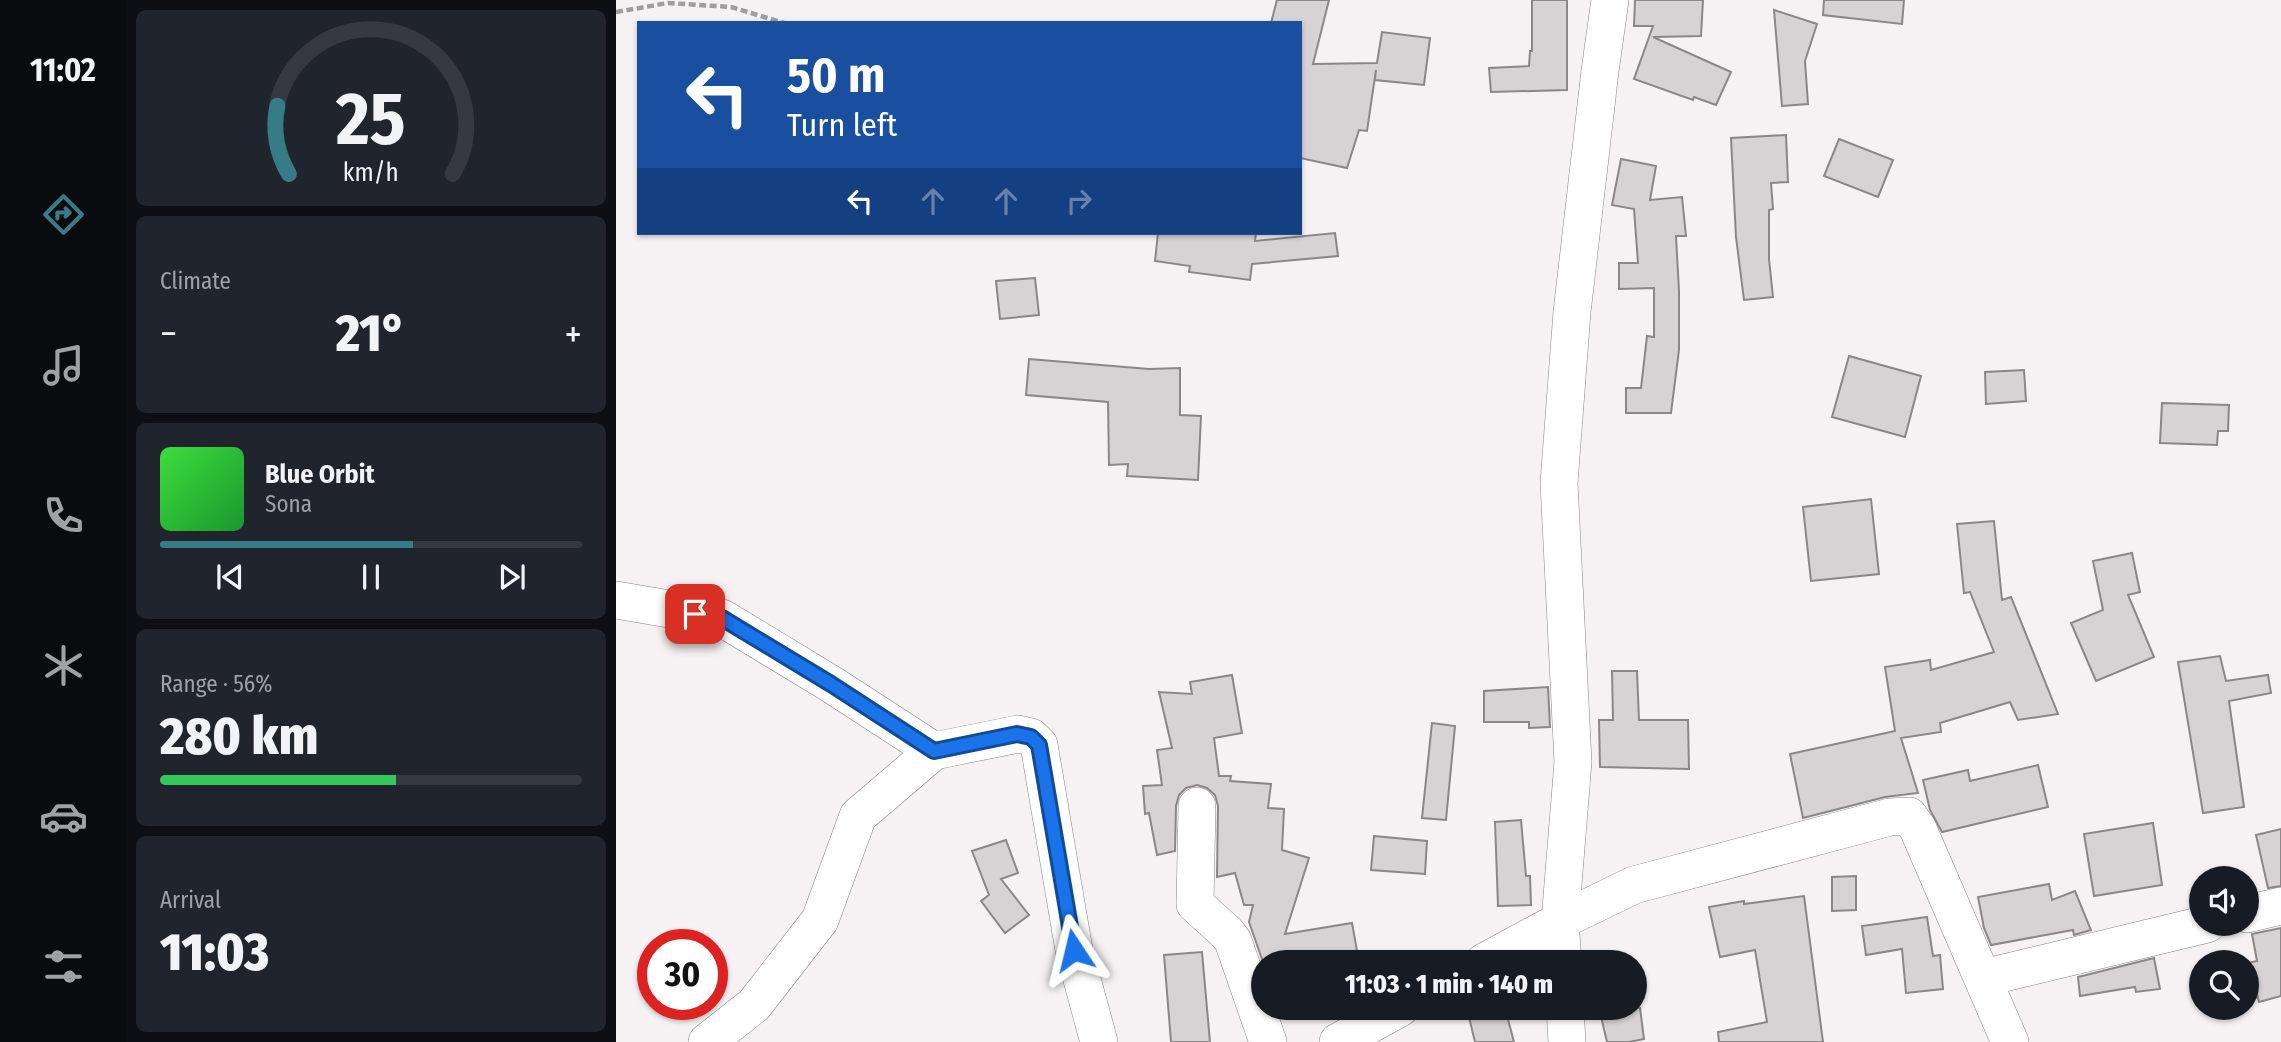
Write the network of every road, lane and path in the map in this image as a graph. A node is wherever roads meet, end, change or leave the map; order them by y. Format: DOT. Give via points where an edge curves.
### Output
graph roads {
  1 [pos="1610,0"];
  2 [pos="616,12"];
  3 [pos="778,21"];
  4 [pos="616,600"];
  5 [pos="934,751"];
  6 [pos="1197,806"];
  7 [pos="2281,906"];
  8 [pos="2259,912"];
  9 [pos="1560,921"];
  10 [pos="2189,928"];
  11 [pos="1506,950"];
  12 [pos="1562,950"];
  13 [pos="1983,978"];
  14 [pos="1378,1020"];
  15 [pos="1566,1020"];
  16 [pos="707,1042"];
  17 [pos="1099,1042"];
  18 [pos="1268,1042"];
  19 [pos="1338,1042"];
  20 [pos="1567,1042"];
  21 [pos="2010,1042"];
  1 -- 9 [label="street" via="1572,312 1559,483 1573,762"];
  2 -- 3 [label="path" via="667,3 731,6"];
  4 -- 5 [label="street" via="722,618"];
  5 -- 16 [label="street" via="858,816 820,920 754,1006"];
  5 -- 17 [label="street" via="1017,734 1031,737 1039,745 1074,950"];
  6 -- 18 [label="street" via="1195,904 1233,941"];
  7 -- 8 [label="street"];
  9 -- 11 [label="street"];
  9 -- 12 [label="street"];
  9 -- 13 [label="street" via="1634,885 1890,817 1909,817"];
  10 -- 13 [label="street"];
  13 -- 21 [label="street"];
  14 -- 19 [label="street"];
  15 -- 20 [label="street"];
}
